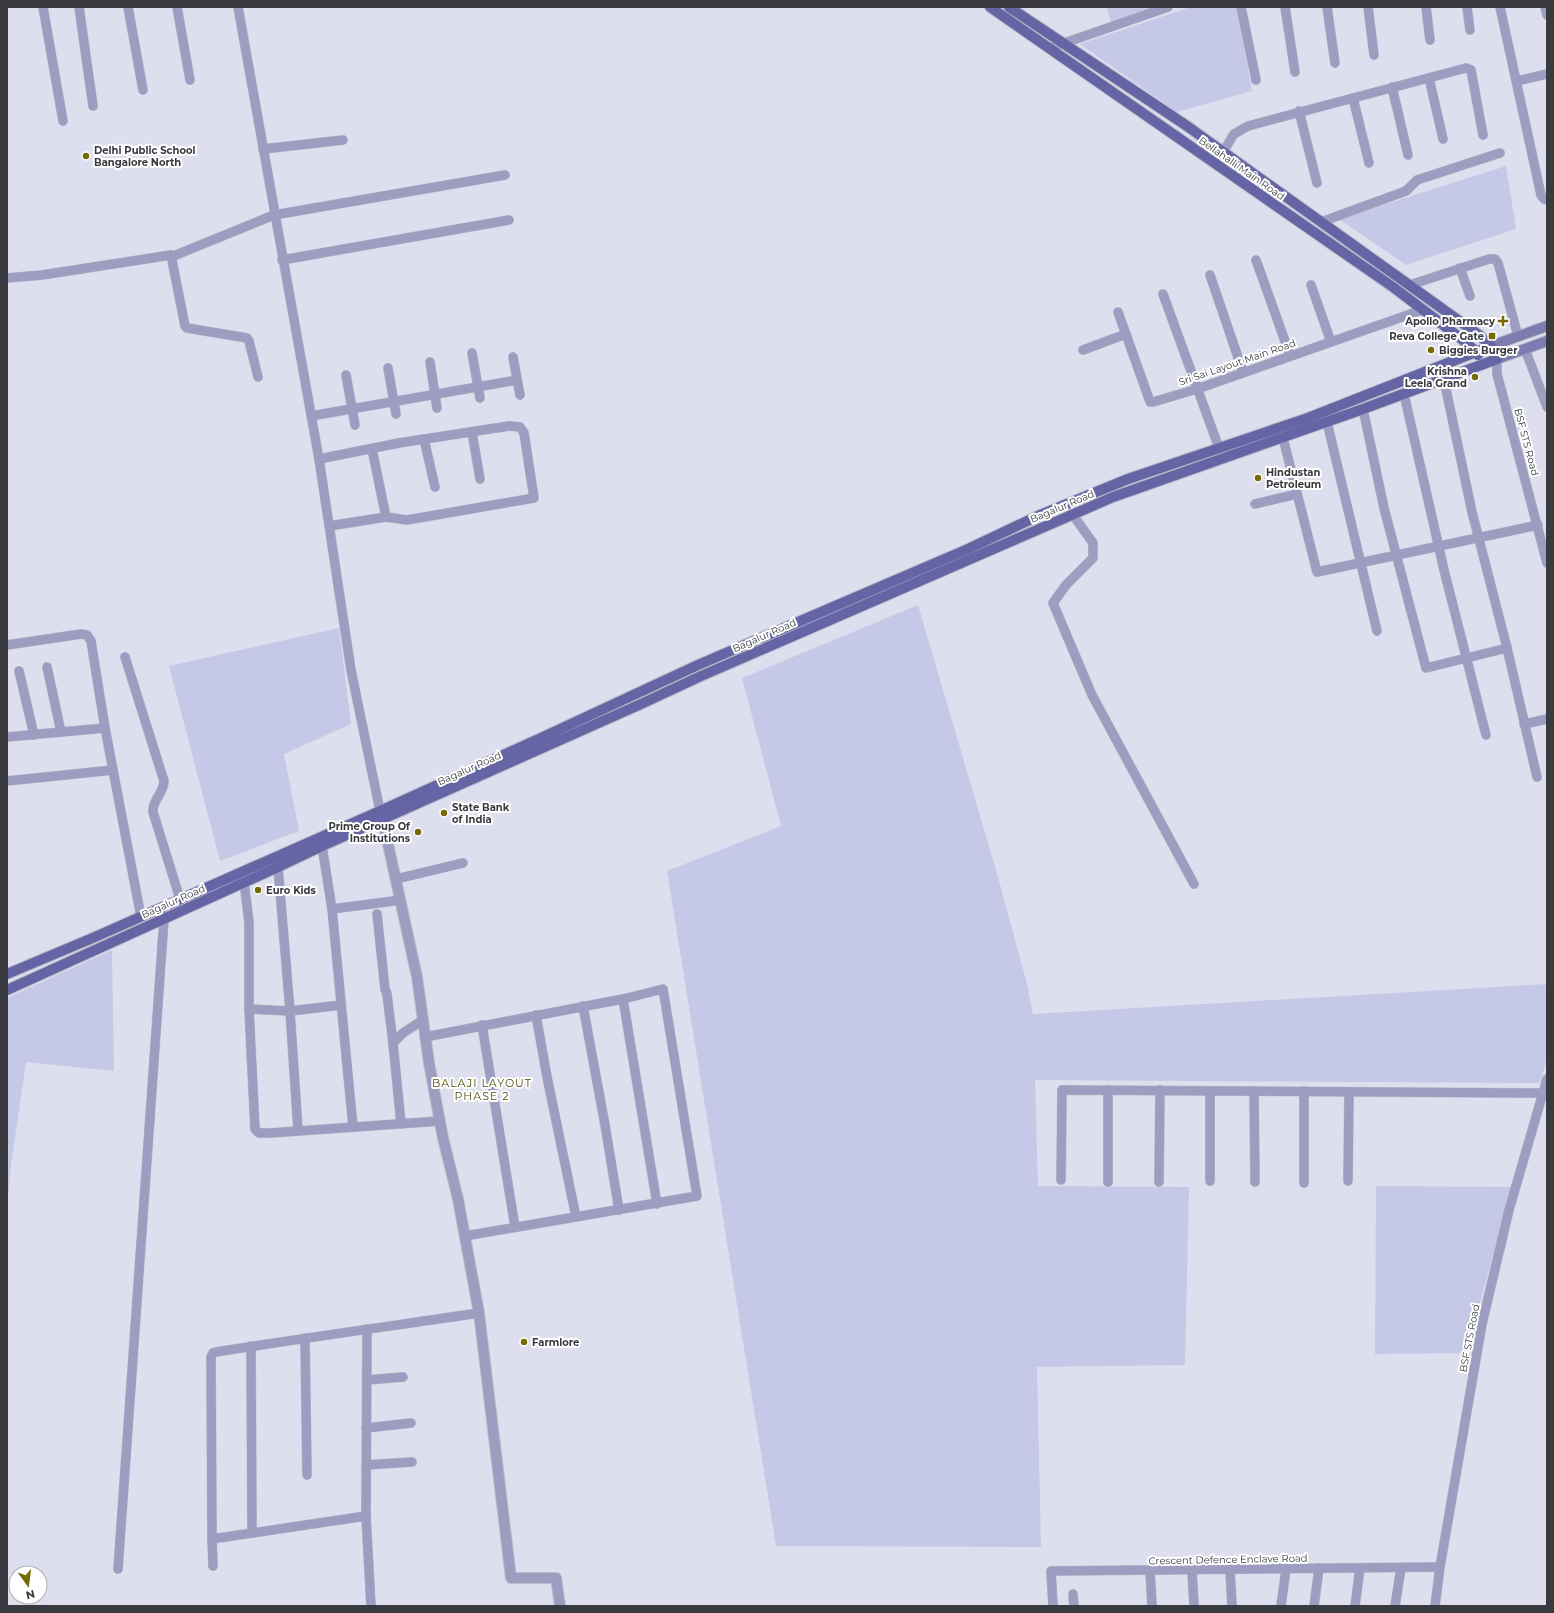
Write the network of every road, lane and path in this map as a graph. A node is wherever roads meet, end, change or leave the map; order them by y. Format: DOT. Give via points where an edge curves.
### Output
graph roads {
  1 [pos="43,7"];
  2 [pos="79,7"];
  3 [pos="128,7"];
  4 [pos="178,7"];
  5 [pos="238,7"];
  6 [pos="990,7"];
  7 [pos="1009,7"];
  8 [pos="1168,7"];
  9 [pos="1242,7"];
  10 [pos="1285,7"];
  11 [pos="1327,7"];
  12 [pos="1368,7"];
  13 [pos="1426,7"];
  14 [pos="1467,7"];
  15 [pos="1500,7"];
  16 [pos="1545,7"];
  17 [pos="1547,15"];
  18 [pos="1470,30"];
  19 [pos="1430,40"];
  20 [pos="1064,44"];
  21 [pos="1050,48"];
  22 [pos="1374,56"];
  23 [pos="1335,63"];
  24 [pos="1295,72"];
  25 [pos="1547,74"];
  26 [pos="1429,78"];
  27 [pos="190,80"];
  28 [pos="1256,80"];
  29 [pos="1517,81"];
  30 [pos="1392,87"];
  31 [pos="143,90"];
  32 [pos="1352,98"];
  33 [pos="93,106"];
  34 [pos="1299,111"];
  35 [pos="63,121"];
  36 [pos="1483,135"];
  37 [pos="343,140"];
  38 [pos="1443,140"];
  39 [pos="263,149"];
  40 [pos="1223,152"];
  41 [pos="1500,153"];
  42 [pos="1408,155"];
  43 [pos="1369,162"];
  44 [pos="505,175"];
  45 [pos="1316,183"];
  46 [pos="1547,200"];
  47 [pos="274,215"];
  48 [pos="509,220"];
  49 [pos="1321,222"];
  50 [pos="171,257"];
  51 [pos="282,260"];
  52 [pos="1256,260"];
  53 [pos="1460,268"];
  54 [pos="1210,275"];
  55 [pos="7,278"];
  56 [pos="1311,284"];
  57 [pos="1410,285"];
  58 [pos="1163,294"];
  59 [pos="1470,296"];
  60 [pos="1422,310"];
  61 [pos="1118,312"];
  62 [pos="1547,326"];
  63 [pos="1126,334"];
  64 [pos="1518,336"];
  65 [pos="1547,341"];
  66 [pos="1331,342"];
  67 [pos="1491,346"];
  68 [pos="1525,349"];
  69 [pos="1083,350"];
  70 [pos="1476,352"];
  71 [pos="472,353"];
  72 [pos="1290,355"];
  73 [pos="513,357"];
  74 [pos="1497,359"];
  75 [pos="430,362"];
  76 [pos="1482,365"];
  77 [pos="388,368"];
  78 [pos="1243,372"];
  79 [pos="1497,374"];
  80 [pos="346,375"];
  81 [pos="258,377"];
  82 [pos="517,380"];
  83 [pos="1444,380"];
  84 [pos="478,387"];
  85 [pos="1197,389"];
  86 [pos="1404,394"];
  87 [pos="435,395"];
  88 [pos="520,395"];
  89 [pos="480,398"];
  90 [pos="394,402"];
  91 [pos="1547,407"];
  92 [pos="437,408"];
  93 [pos="352,409"];
  94 [pos="1363,410"];
  95 [pos="396,414"];
  96 [pos="311,416"];
  97 [pos="1327,422"];
  98 [pos="355,425"];
  99 [pos="472,432"];
  100 [pos="1283,438"];
  101 [pos="424,439"];
  102 [pos="1219,448"];
  103 [pos="372,449"];
  104 [pos="319,459"];
  105 [pos="480,479"];
  106 [pos="435,487"];
  107 [pos="1297,494"];
  108 [pos="1255,504"];
  109 [pos="1073,515"];
  110 [pos="386,517"];
  111 [pos="1538,525"];
  112 [pos="329,526"];
  113 [pos="1479,537"];
  114 [pos="1439,546"];
  115 [pos="1396,555"];
  116 [pos="1361,562"];
  117 [pos="1547,563"];
  118 [pos="1377,631"];
  119 [pos="7,646"];
  120 [pos="1507,648"];
  121 [pos="125,658"];
  122 [pos="1466,658"];
  123 [pos="698,665"];
  124 [pos="47,667"];
  125 [pos="19,671"];
  126 [pos="701,676"];
  127 [pos="1547,719"];
  128 [pos="1524,724"];
  129 [pos="105,728"];
  130 [pos="60,732"];
  131 [pos="34,735"];
  132 [pos="1486,735"];
  133 [pos="7,737"];
  134 [pos="113,770"];
  135 [pos="1537,777"];
  136 [pos="7,781"];
  137 [pos="381,815"];
  138 [pos="322,846"];
  139 [pos="463,863"];
  140 [pos="278,867"];
  141 [pos="396,879"];
  142 [pos="244,882"];
  143 [pos="1194,884"];
  144 [pos="180,899"];
  145 [pos="400,900"];
  146 [pos="160,908"];
  147 [pos="332,909"];
  148 [pos="377,914"];
  149 [pos="141,916"];
  150 [pos="164,919"];
  151 [pos="7,974"];
  152 [pos="7,990"];
  153 [pos="623,999"];
  154 [pos="341,1005"];
  155 [pos="583,1006"];
  156 [pos="249,1009"];
  157 [pos="290,1011"];
  158 [pos="536,1015"];
  159 [pos="423,1020"];
  160 [pos="482,1025"];
  161 [pos="425,1037"];
  162 [pos="393,1043"];
  163 [pos="1547,1079"];
  164 [pos="1108,1090"];
  165 [pos="1160,1090"];
  166 [pos="1210,1091"];
  167 [pos="1254,1091"];
  168 [pos="1304,1091"];
  169 [pos="1349,1092"];
  170 [pos="1543,1093"];
  171 [pos="440,1121"];
  172 [pos="401,1124"];
  173 [pos="353,1127"];
  174 [pos="298,1130"];
  175 [pos="1061,1180"];
  176 [pos="1210,1181"];
  177 [pos="1348,1181"];
  178 [pos="1108,1182"];
  179 [pos="1159,1182"];
  180 [pos="1255,1182"];
  181 [pos="1304,1183"];
  182 [pos="657,1204"];
  183 [pos="619,1210"];
  184 [pos="576,1217"];
  185 [pos="515,1227"];
  186 [pos="465,1236"];
  187 [pos="479,1313"];
  188 [pos="367,1329"];
  189 [pos="305,1338"];
  190 [pos="251,1346"];
  191 [pos="404,1377"];
  192 [pos="366,1380"];
  193 [pos="411,1423"];
  194 [pos="366,1428"];
  195 [pos="412,1462"];
  196 [pos="366,1465"];
  197 [pos="308,1475"];
  198 [pos="366,1516"];
  199 [pos="252,1533"];
  200 [pos="212,1539"];
  201 [pos="212,1566"];
  202 [pos="1440,1567"];
  203 [pos="1320,1568"];
  204 [pos="1360,1568"];
  205 [pos="1401,1568"];
  206 [pos="118,1569"];
  207 [pos="1286,1569"];
  208 [pos="1150,1570"];
  209 [pos="1192,1570"];
  210 [pos="1230,1570"];
  211 [pos="1073,1594"];
  212 [pos="371,1606"];
  213 [pos="560,1606"];
  214 [pos="1053,1606"];
  215 [pos="1074,1606"];
  216 [pos="1152,1606"];
  217 [pos="1194,1606"];
  218 [pos="1232,1606"];
  219 [pos="1281,1606"];
  220 [pos="1314,1606"];
  221 [pos="1355,1606"];
  222 [pos="1395,1606"];
  223 [pos="1435,1606"];
  1 -- 35 [label="street"];
  2 -- 33 [label="street"];
  3 -- 31 [label="street"];
  4 -- 27 [label="street"];
  5 -- 39 [label="street"];
  6 -- 21 [label="main road, Bellahalli Main Road"];
  7 -- 20 [label="main road, Bellahalli Main Road"];
  8 -- 20 [label="street"];
  9 -- 28 [label="street"];
  10 -- 24 [label="street"];
  11 -- 23 [label="street"];
  12 -- 22 [label="street"];
  13 -- 19 [label="street"];
  14 -- 18 [label="street"];
  15 -- 29 [label="street"];
  16 -- 17 [label="street"];
  20 -- 21 [label="street"];
  20 -- 40 [label="main road, Bellahalli Main Road"];
  21 -- 60 [label="main road, Bellahalli Main Road" via="1393,287"];
  25 -- 29 [label="street"];
  26 -- 30 [label="street"];
  26 -- 36 [label="street" via="1466,68 1471,70"];
  26 -- 38 [label="street"];
  29 -- 46 [label="street" via="1541,195"];
  30 -- 32 [label="street"];
  30 -- 42 [label="street"];
  32 -- 34 [label="street"];
  32 -- 43 [label="street"];
  34 -- 40 [label="street" via="1240,129"];
  34 -- 45 [label="street"];
  37 -- 39 [label="street"];
  39 -- 47 [label="street"];
  40 -- 49 [label="main road, Bellahalli Main Road"];
  41 -- 49 [label="street" via="1417,180 1406,191"];
  44 -- 47 [label="street"];
  47 -- 50 [label="street"];
  47 -- 51 [label="street"];
  48 -- 51 [label="street"];
  49 -- 57 [label="main road, Bellahalli Main Road"];
  50 -- 55 [label="street" via="169,255"];
  50 -- 81 [label="street" via="185,326 247,338 250,341"];
  51 -- 96 [label="street"];
  52 -- 72 [label="street"];
  53 -- 57 [label="street"];
  53 -- 59 [label="street"];
  53 -- 64 [label="street" via="1493,258 1497,261"];
  54 -- 78 [label="street"];
  56 -- 66 [label="street"];
  57 -- 67 [label="main road, Bellahalli Main Road"];
  58 -- 85 [label="street"];
  60 -- 66 [label="street, Sri Sai Layout Main Road"];
  60 -- 70 [label="main road, Bellahalli Main Road"];
  61 -- 63 [label="street, Sri Sai Layout Main Road"];
  62 -- 64 [label="main road, Bagalur Road"];
  63 -- 69 [label="street"];
  63 -- 85 [label="street, Sri Sai Layout Main Road" via="1150,402"];
  64 -- 67 [label="main road, Bagalur Road"];
  65 -- 68 [label="main road, Bagalur Road"];
  66 -- 72 [label="street, Sri Sai Layout Main Road"];
  67 -- 70 [label="main road, Bagalur Road"];
  67 -- 74 [label="main road"];
  68 -- 74 [label="main road, Bagalur Road"];
  68 -- 91 [label="street"];
  70 -- 76 [label="main road"];
  70 -- 102 [label="main road, Bagalur Road" via="1308,418"];
  71 -- 84 [label="street"];
  72 -- 78 [label="street, Sri Sai Layout Main Road"];
  73 -- 82 [label="street"];
  74 -- 76 [label="main road, Bagalur Road"];
  74 -- 79 [label="street, BSF STS Road"];
  75 -- 87 [label="street"];
  76 -- 79 [label="street"];
  76 -- 83 [label="main road, Bagalur Road"];
  77 -- 90 [label="street"];
  78 -- 85 [label="street, Sri Sai Layout Main Road"];
  79 -- 111 [label="street, BSF STS Road"];
  80 -- 93 [label="street"];
  82 -- 84 [label="street"];
  82 -- 88 [label="street"];
  83 -- 86 [label="main road, Bagalur Road"];
  83 -- 113 [label="street"];
  84 -- 87 [label="street"];
  84 -- 89 [label="street"];
  85 -- 102 [label="street"];
  86 -- 94 [label="main road, Bagalur Road"];
  86 -- 114 [label="street"];
  87 -- 90 [label="street"];
  87 -- 92 [label="street"];
  90 -- 93 [label="street"];
  90 -- 95 [label="street"];
  93 -- 96 [label="street"];
  93 -- 98 [label="street"];
  94 -- 97 [label="main road, Bagalur Road"];
  94 -- 115 [label="street"];
  96 -- 104 [label="street"];
  97 -- 100 [label="main road, Bagalur Road"];
  97 -- 116 [label="street"];
  99 -- 101 [label="street"];
  99 -- 105 [label="street"];
  99 -- 110 [label="street" via="509,426 520,427 524,433 534,498 407,520"];
  100 -- 107 [label="street"];
  100 -- 109 [label="main road, Bagalur Road" via="1113,497"];
  101 -- 103 [label="street"];
  101 -- 106 [label="street"];
  102 -- 123 [label="main road, Bagalur Road" via="1128,478"];
  103 -- 104 [label="street"];
  103 -- 110 [label="street"];
  104 -- 112 [label="street"];
  107 -- 108 [label="street"];
  107 -- 116 [label="street" via="1317,572"];
  109 -- 126 [label="main road, Bagalur Road"];
  109 -- 143 [label="street" via="1093,543 1093,558 1066,585 1053,603 1092,696"];
  110 -- 112 [label="street"];
  111 -- 113 [label="street"];
  111 -- 117 [label="street, BSF STS Road"];
  112 -- 137 [label="street" via="351,670"];
  113 -- 114 [label="street"];
  113 -- 120 [label="street"];
  114 -- 115 [label="street"];
  114 -- 122 [label="street"];
  115 -- 116 [label="street"];
  115 -- 122 [label="street" via="1426,668"];
  116 -- 118 [label="street"];
  119 -- 129 [label="street" via="87,635 91,641"];
  120 -- 122 [label="street"];
  120 -- 128 [label="street"];
  121 -- 144 [label="street" via="164,781 163,788 152,806"];
  122 -- 132 [label="street"];
  123 -- 126 [label="street"];
  123 -- 137 [label="main road, Bagalur Road"];
  124 -- 130 [label="street"];
  125 -- 131 [label="street"];
  126 -- 137 [label="main road, Bagalur Road"];
  127 -- 128 [label="street"];
  128 -- 135 [label="street"];
  129 -- 130 [label="street"];
  129 -- 134 [label="street"];
  130 -- 131 [label="street"];
  131 -- 133 [label="street"];
  134 -- 136 [label="street"];
  134 -- 149 [label="street"];
  137 -- 138 [label="main road, Bagalur Road"];
  137 -- 141 [label="street"];
  137 -- 144 [label="main road, Bagalur Road"];
  138 -- 140 [label="main road, Bagalur Road"];
  138 -- 147 [label="street"];
  139 -- 141 [label="street"];
  140 -- 142 [label="main road, Bagalur Road"];
  140 -- 157 [label="street"];
  141 -- 145 [label="street"];
  142 -- 150 [label="main road, Bagalur Road"];
  142 -- 156 [label="street" via="249,922"];
  144 -- 146 [label="main road, Bagalur Road"];
  145 -- 147 [label="street"];
  145 -- 159 [label="street" via="417,977"];
  146 -- 149 [label="main road, Bagalur Road"];
  146 -- 150 [label="street"];
  147 -- 154 [label="street"];
  148 -- 162 [label="street"];
  149 -- 151 [label="main road, Bagalur Road"];
  150 -- 152 [label="main road, Bagalur Road"];
  150 -- 206 [label="street"];
  153 -- 155 [label="street"];
  153 -- 182 [label="street"];
  153 -- 182 [label="street" via="663,990 697,1196"];
  154 -- 157 [label="street"];
  154 -- 173 [label="street"];
  155 -- 158 [label="street"];
  155 -- 183 [label="street"];
  156 -- 157 [label="street"];
  156 -- 174 [label="street" via="255,1129 259,1133"];
  157 -- 174 [label="street"];
  158 -- 160 [label="street"];
  158 -- 184 [label="street"];
  159 -- 161 [label="street"];
  159 -- 162 [label="street"];
  160 -- 161 [label="street"];
  160 -- 185 [label="street"];
  161 -- 171 [label="street"];
  162 -- 172 [label="street"];
  163 -- 170 [label="street, BSF STS Road"];
  164 -- 165 [label="street"];
  164 -- 175 [label="street" via="1062,1090"];
  164 -- 178 [label="street"];
  165 -- 166 [label="street"];
  165 -- 179 [label="street"];
  166 -- 167 [label="street"];
  166 -- 176 [label="street"];
  167 -- 168 [label="street"];
  167 -- 180 [label="street"];
  168 -- 169 [label="street"];
  168 -- 181 [label="street"];
  169 -- 170 [label="street"];
  169 -- 177 [label="street"];
  170 -- 202 [label="street, BSF STS Road" via="1509,1210 1482,1324"];
  171 -- 172 [label="street"];
  171 -- 186 [label="street"];
  172 -- 173 [label="street"];
  173 -- 174 [label="street"];
  182 -- 183 [label="street"];
  183 -- 184 [label="street"];
  184 -- 185 [label="street"];
  185 -- 186 [label="street"];
  186 -- 187 [label="street"];
  187 -- 188 [label="street"];
  187 -- 213 [label="street" via="511,1578 556,1578"];
  188 -- 189 [label="street"];
  188 -- 192 [label="street"];
  189 -- 190 [label="street"];
  189 -- 197 [label="street"];
  190 -- 199 [label="street"];
  190 -- 200 [label="street" via="216,1352 211,1357"];
  191 -- 192 [label="street"];
  192 -- 194 [label="street"];
  193 -- 194 [label="street"];
  194 -- 196 [label="street"];
  195 -- 196 [label="street"];
  196 -- 198 [label="street"];
  198 -- 199 [label="street"];
  198 -- 212 [label="street"];
  199 -- 200 [label="street"];
  200 -- 201 [label="street"];
  202 -- 205 [label="street, Crescent Defence Enclave Road"];
  202 -- 223 [label="street, BSF STS Road"];
  203 -- 204 [label="street, Crescent Defence Enclave Road"];
  203 -- 207 [label="street, Crescent Defence Enclave Road"];
  203 -- 220 [label="street"];
  204 -- 205 [label="street, Crescent Defence Enclave Road"];
  204 -- 221 [label="street"];
  205 -- 222 [label="street"];
  207 -- 210 [label="street, Crescent Defence Enclave Road"];
  207 -- 219 [label="street"];
  208 -- 209 [label="street, Crescent Defence Enclave Road"];
  208 -- 214 [label="street, Crescent Defence Enclave Road" via="1051,1572"];
  208 -- 216 [label="street"];
  209 -- 210 [label="street, Crescent Defence Enclave Road"];
  209 -- 217 [label="street"];
  210 -- 218 [label="street"];
  211 -- 215 [label="street"];
}
